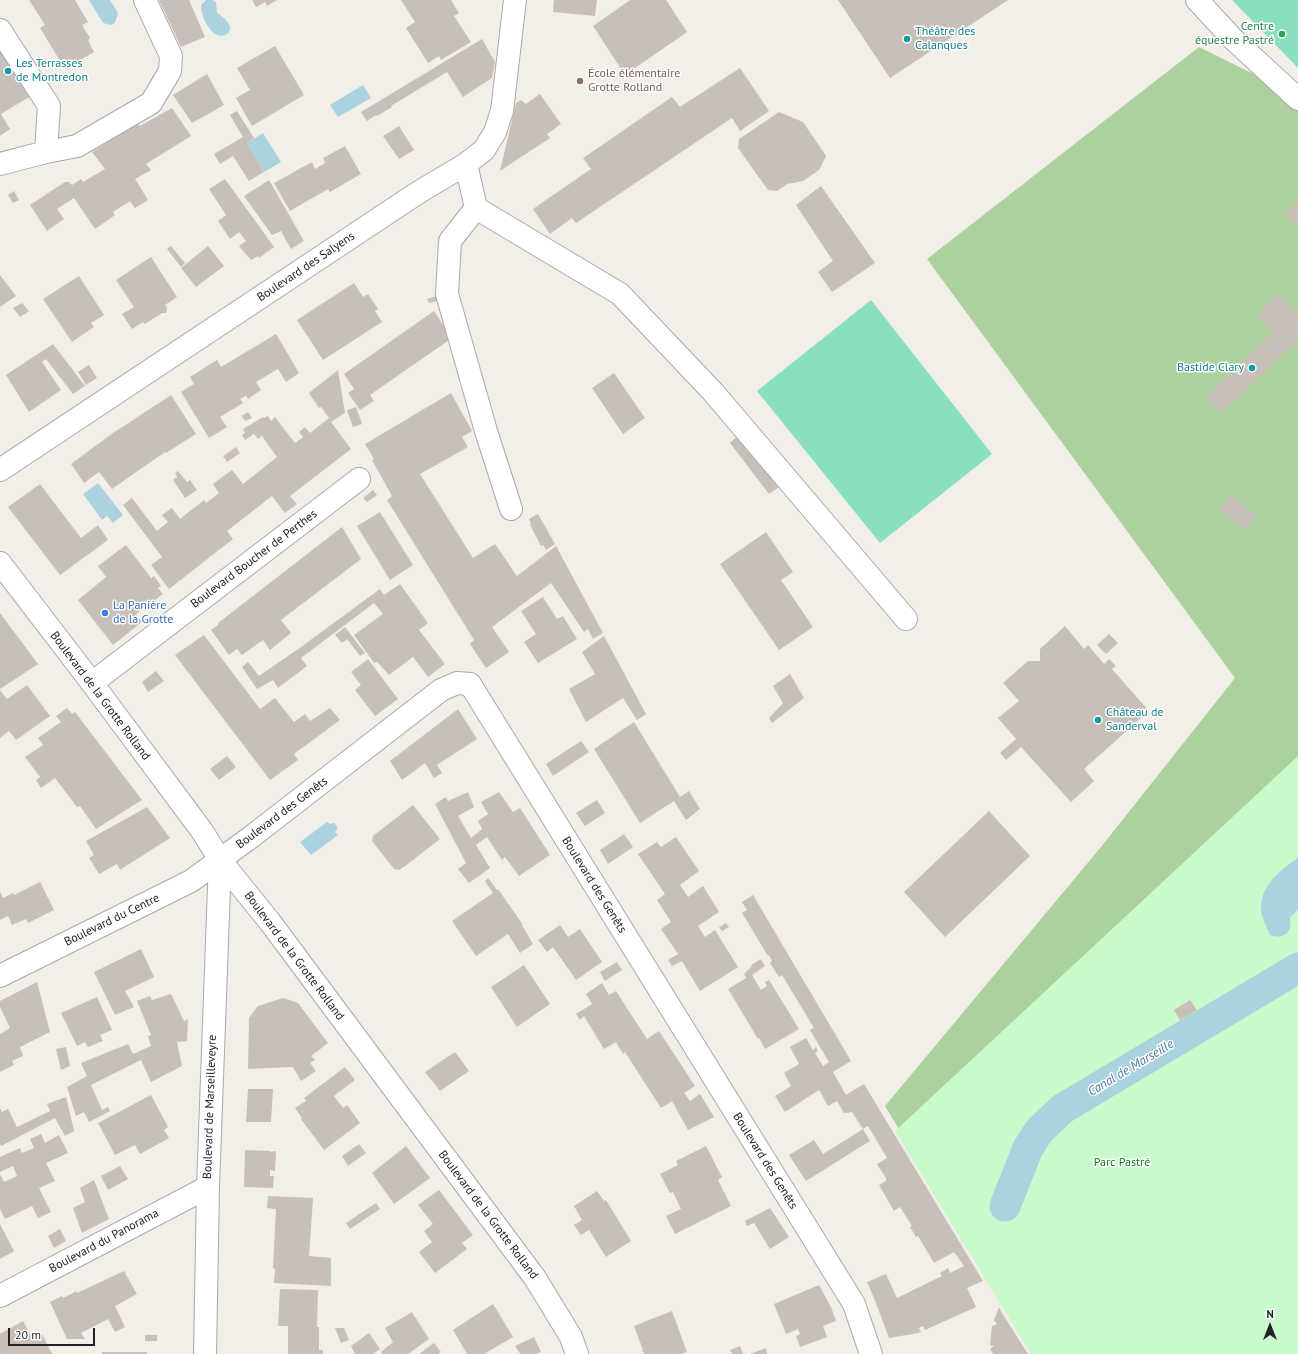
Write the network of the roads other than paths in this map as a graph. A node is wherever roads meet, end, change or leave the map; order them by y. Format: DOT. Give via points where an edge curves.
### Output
graph roads {
  1 [pos="145,0"];
  2 [pos="516,0"];
  3 [pos="1198,0"];
  4 [pos="0,30"];
  5 [pos="1298,99"];
  6 [pos="46,152"];
  7 [pos="0,164"];
  8 [pos="466,164"];
  9 [pos="476,208"];
  10 [pos="0,470"];
  11 [pos="359,479"];
  12 [pos="511,509"];
  13 [pos="0,563"];
  14 [pos="906,619"];
  15 [pos="92,683"];
  16 [pos="220,860"];
  17 [pos="0,976"];
  18 [pos="208,1187"];
  19 [pos="0,1296"];
  20 [pos="205,1354"];
  21 [pos="577,1354"];
  22 [pos="871,1354"];
  1 -- 6 [label="street" via="171,56 170,71 151,103 77,146"];
  2 -- 8 [label="street, Boulevard des Salyens" via="502,111 495,132 484,150"];
  3 -- 5 [label="street" via="1233,39"];
  4 -- 6 [label="street" via="49,106"];
  6 -- 7 [label="street"];
  8 -- 9 [label="street"];
  8 -- 10 [label="street, Boulevard des Salyens" via="419,192"];
  9 -- 12 [label="street" via="450,241 447,294"];
  9 -- 14 [label="street" via="620,294 713,392"];
  11 -- 15 [label="street, Boulevard Boucher de Perthes"];
  13 -- 15 [label="street, Boulevard de la Grotte Rolland"];
  15 -- 16 [label="street, Boulevard de la Grotte Rolland" via="202,831"];
  16 -- 17 [label="street, Boulevard du Centre" via="191,881"];
  16 -- 18 [label="street, Boulevard de Marseilleveyre"];
  16 -- 21 [label="street, Boulevard de la Grotte Rolland" via="270,922 535,1278 571,1337"];
  16 -- 22 [label="street, Boulevard des Genêts" via="441,690 457,683 470,684 854,1304"];
  18 -- 19 [label="street, Boulevard du Panorama"];
  18 -- 20 [label="street, Boulevard de Marseilleveyre"];
}
